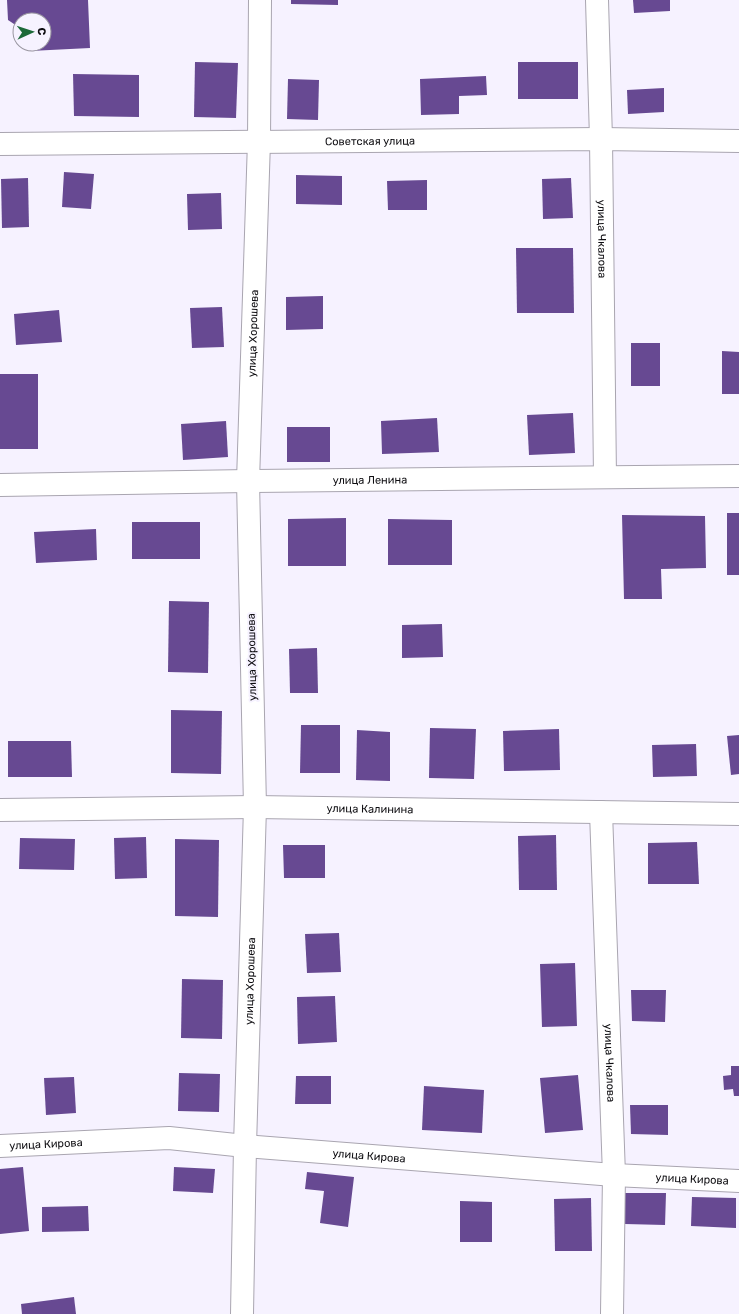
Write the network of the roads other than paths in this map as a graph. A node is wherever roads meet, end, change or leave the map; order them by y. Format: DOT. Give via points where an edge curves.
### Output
graph roads {
  1 [pos="260,0"];
  2 [pos="597,0"];
  3 [pos="601,139"];
  4 [pos="739,141"];
  5 [pos="259,142"];
  6 [pos="0,144"];
  7 [pos="739,476"];
  8 [pos="605,477"];
  9 [pos="248,480"];
  10 [pos="0,485"];
  11 [pos="255,807"];
  12 [pos="0,810"];
  13 [pos="601,812"];
  14 [pos="739,814"];
  15 [pos="0,1146"];
  16 [pos="245,1146"];
  17 [pos="614,1175"];
  18 [pos="739,1180"];
  19 [pos="242,1314"];
  20 [pos="612,1314"];
  1 -- 5 [label="street, улица Хорошева"];
  2 -- 3 [label="street, улица Чкалова"];
  3 -- 4 [label="street, Советская улица"];
  3 -- 5 [label="street, Советская улица"];
  3 -- 8 [label="street, улица Чкалова"];
  5 -- 6 [label="street, Советская улица"];
  5 -- 9 [label="street, улица Хорошева"];
  7 -- 8 [label="street, улица Ленина"];
  8 -- 9 [label="street, улица Ленина"];
  9 -- 10 [label="street, улица Ленина"];
  9 -- 11 [label="street, улица Хорошева"];
  11 -- 12 [label="street, улица Калинина"];
  11 -- 13 [label="street, улица Калинина"];
  11 -- 16 [label="street, улица Хорошева"];
  13 -- 14 [label="street, улица Калинина"];
  13 -- 17 [label="street, улица Чкалова"];
  15 -- 16 [label="street, улица Кирова" via="169,1138"];
  16 -- 17 [label="street, улица Кирова"];
  16 -- 19 [label="street, улица Хорошева"];
  17 -- 18 [label="street, улица Кирова"];
  17 -- 20 [label="street, улица Чкалова"];
}
